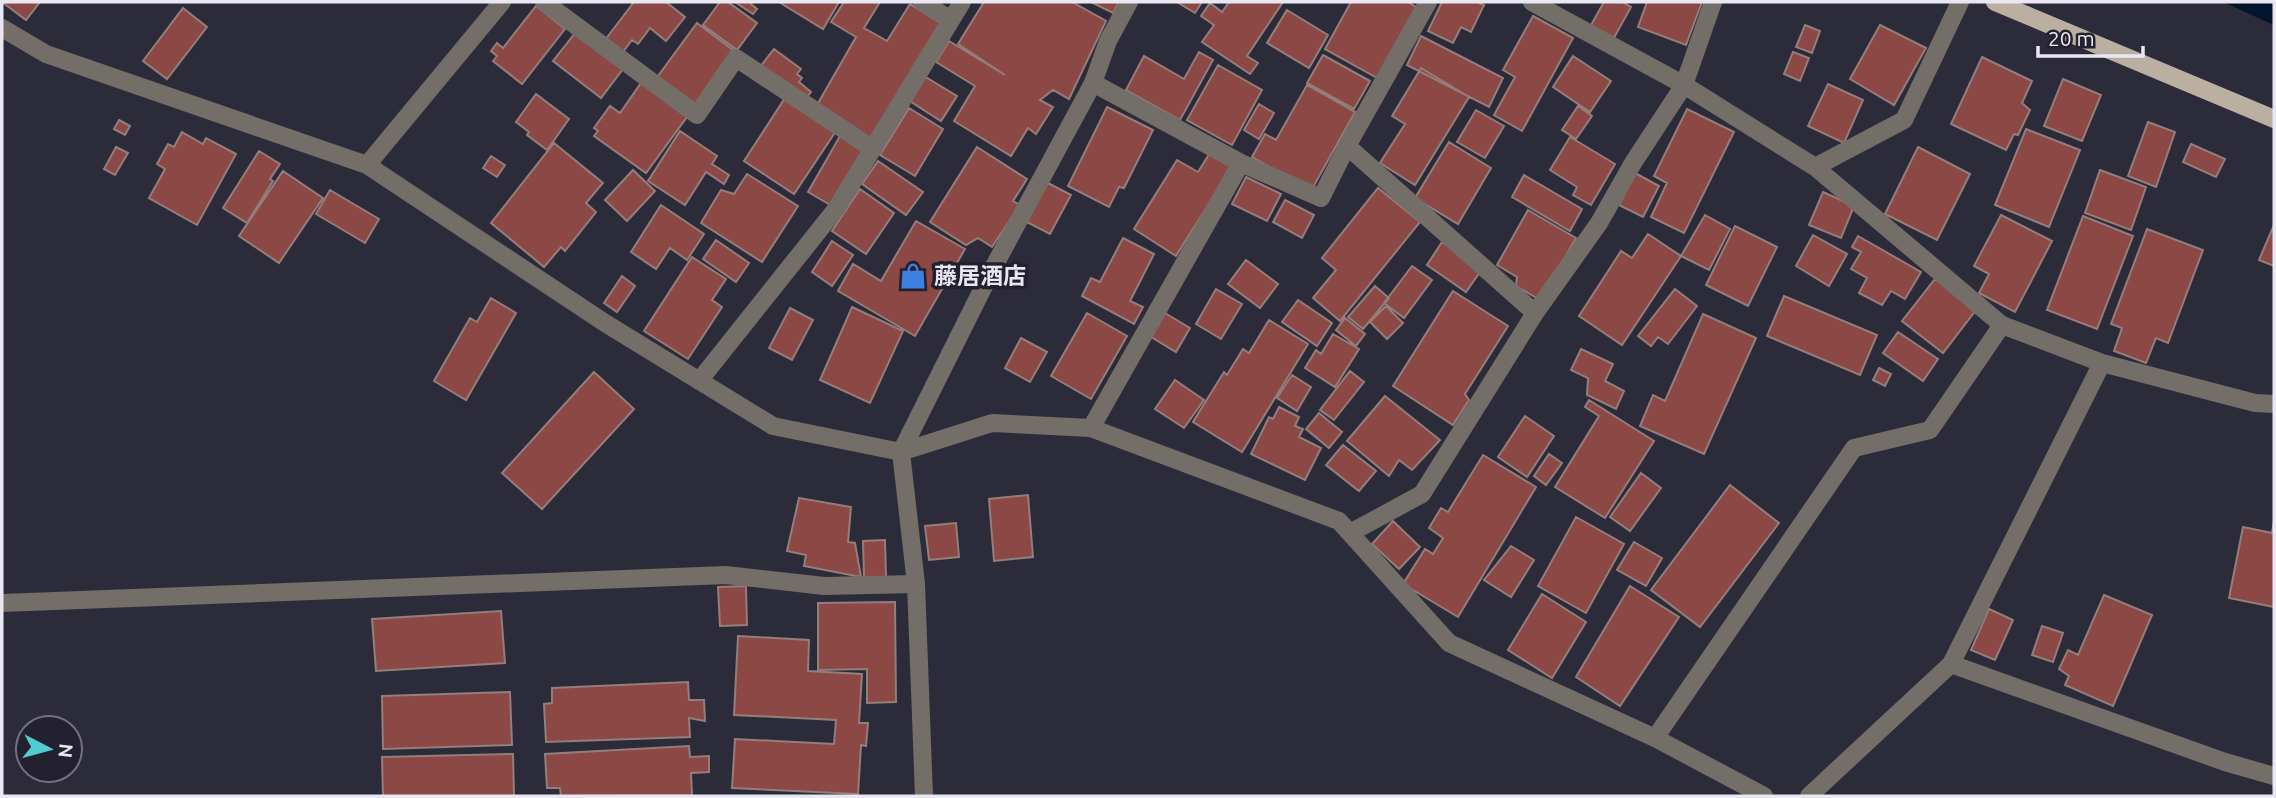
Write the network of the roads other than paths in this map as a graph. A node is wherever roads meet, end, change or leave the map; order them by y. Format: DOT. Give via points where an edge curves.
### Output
graph roads {
  1 [pos="502,2"];
  2 [pos="544,2"];
  3 [pos="922,2"];
  4 [pos="962,2"];
  5 [pos="1129,2"];
  6 [pos="1428,2"];
  7 [pos="1532,2"];
  8 [pos="1713,2"];
  9 [pos="1960,2"];
  10 [pos="1995,2"];
  11 [pos="951,20"];
  12 [pos="2,28"];
  13 [pos="1093,83"];
  14 [pos="1684,85"];
  15 [pos="2274,118"];
  16 [pos="1347,146"];
  17 [pos="873,149"];
  18 [pos="1241,163"];
  19 [pos="367,165"];
  20 [pos="1815,167"];
  21 [pos="1535,313"];
  22 [pos="2002,325"];
  23 [pos="2102,363"];
  24 [pos="699,381"];
  25 [pos="2274,404"];
  26 [pos="1091,428"];
  27 [pos="901,452"];
  28 [pos="1350,533"];
  29 [pos="916,584"];
  30 [pos="2,603"];
  31 [pos="1951,664"];
  32 [pos="1655,738"];
  33 [pos="2274,776"];
  34 [pos="924,796"];
  35 [pos="1764,796"];
  36 [pos="1809,796"];
  1 -- 19 [label="street"];
  2 -- 17 [label="street" via="697,115 736,58"];
  3 -- 11 [label="street"];
  4 -- 11 [label="street"];
  5 -- 13 [label="street"];
  6 -- 16 [label="street"];
  7 -- 14 [label="street"];
  8 -- 14 [label="street"];
  9 -- 20 [label="street" via="1904,120"];
  10 -- 15 [label="main road"];
  11 -- 17 [label="street"];
  12 -- 19 [label="street" via="46,54"];
  13 -- 18 [label="street"];
  13 -- 27 [label="street"];
  14 -- 20 [label="street"];
  14 -- 21 [label="street" via="1599,223"];
  16 -- 18 [label="street" via="1321,198"];
  16 -- 21 [label="street"];
  17 -- 24 [label="street" via="836,209"];
  18 -- 26 [label="street"];
  19 -- 24 [label="street"];
  20 -- 22 [label="street"];
  21 -- 28 [label="street" via="1422,494"];
  22 -- 23 [label="street"];
  22 -- 32 [label="street" via="1930,430 1854,448"];
  23 -- 25 [label="street"];
  23 -- 31 [label="street"];
  24 -- 27 [label="street" via="772,426"];
  26 -- 27 [label="street" via="992,423"];
  26 -- 28 [label="street" via="1339,521"];
  27 -- 29 [label="street"];
  28 -- 32 [label="street" via="1449,643"];
  29 -- 30 [label="street" via="824,586 726,575"];
  29 -- 34 [label="street"];
  31 -- 33 [label="street"];
  31 -- 36 [label="street"];
  32 -- 35 [label="street"];
}
